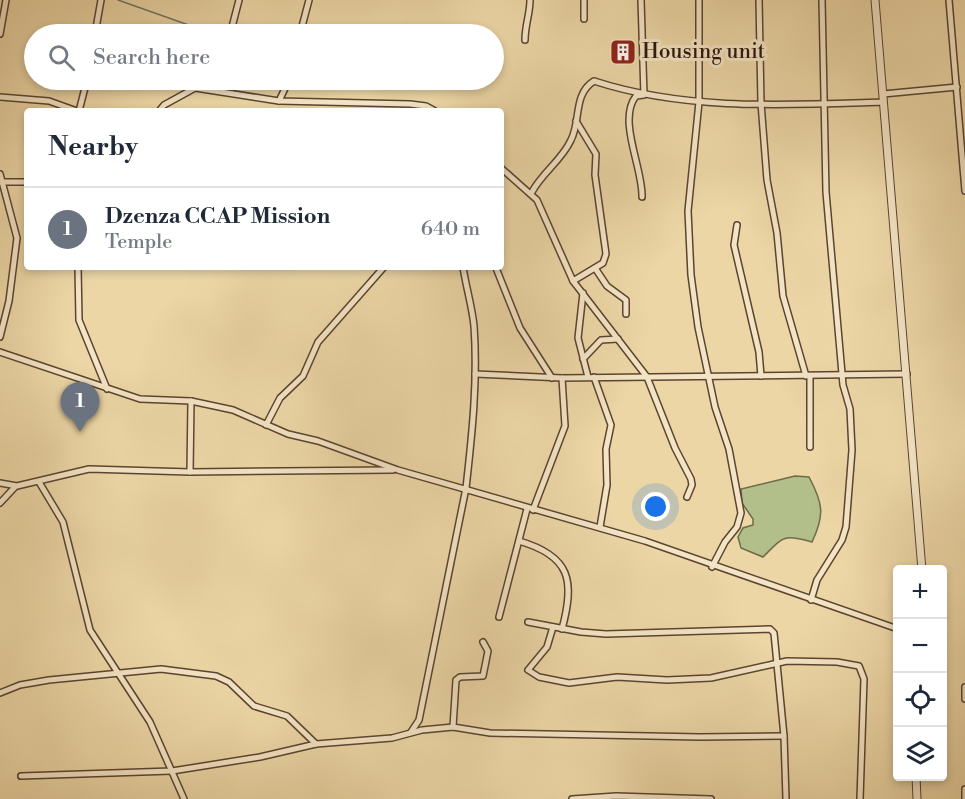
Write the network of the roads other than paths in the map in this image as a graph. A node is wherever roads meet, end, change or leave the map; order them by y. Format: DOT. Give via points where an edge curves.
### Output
graph roads {
  1 [pos="6,0"];
  2 [pos="101,0"];
  3 [pos="239,0"];
  4 [pos="309,0"];
  5 [pos="530,0"];
  6 [pos="584,0"];
  7 [pos="641,0"];
  8 [pos="699,0"];
  9 [pos="759,0"];
  10 [pos="822,0"];
  11 [pos="875,0"];
  12 [pos="950,0"];
  13 [pos="584,19"];
  14 [pos="97,24"];
  15 [pos="233,24"];
  16 [pos="303,24"];
  17 [pos="0,34"];
  18 [pos="525,40"];
  19 [pos="957,87"];
  20 [pos="84,90"];
  21 [pos="191,90"];
  22 [pos="208,90"];
  23 [pos="284,90"];
  24 [pos="883,93"];
  25 [pos="644,94"];
  26 [pos="0,97"];
  27 [pos="279,101"];
  28 [pos="699,102"];
  29 [pos="883,102"];
  30 [pos="321,103"];
  31 [pos="384,103"];
  32 [pos="761,103"];
  33 [pos="822,104"];
  34 [pos="70,108"];
  35 [pos="79,108"];
  36 [pos="162,108"];
  37 [pos="321,108"];
  38 [pos="384,108"];
  39 [pos="430,108"];
  40 [pos="576,121"];
  41 [pos="504,170"];
  42 [pos="0,174"];
  43 [pos="1,182"];
  44 [pos="24,182"];
  45 [pos="532,192"];
  46 [pos="965,192"];
  47 [pos="642,197"];
  48 [pos="737,225"];
  49 [pos="595,268"];
  50 [pos="78,270"];
  51 [pos="381,270"];
  52 [pos="464,270"];
  53 [pos="497,270"];
  54 [pos="573,281"];
  55 [pos="583,293"];
  56 [pos="626,314"];
  57 [pos="0,337"];
  58 [pos="618,339"];
  59 [pos="0,352"];
  60 [pos="582,361"];
  61 [pos="907,374"];
  62 [pos="475,375"];
  63 [pos="709,376"];
  64 [pos="761,376"];
  65 [pos="808,376"];
  66 [pos="843,376"];
  67 [pos="591,377"];
  68 [pos="647,377"];
  69 [pos="552,378"];
  70 [pos="562,378"];
  71 [pos="108,389"];
  72 [pos="191,401"];
  73 [pos="266,425"];
  74 [pos="810,447"];
  75 [pos="398,470"];
  76 [pos="190,472"];
  77 [pos="39,482"];
  78 [pos="0,483"];
  79 [pos="17,486"];
  80 [pos="466,488"];
  81 [pos="687,497"];
  82 [pos="0,503"];
  83 [pos="530,509"];
  84 [pos="600,527"];
  85 [pos="519,541"];
  86 [pos="922,565"];
  87 [pos="712,567"];
  88 [pos="811,600"];
  89 [pos="499,617"];
  90 [pos="528,622"];
  91 [pos="553,627"];
  92 [pos="893,628"];
  93 [pos="562,629"];
  94 [pos="483,642"];
  95 [pos="776,663"];
  96 [pos="118,674"];
  97 [pos="965,687"];
  98 [pos="0,693"];
  99 [pos="965,699"];
  100 [pos="453,727"];
  101 [pos="410,734"];
  102 [pos="784,736"];
  103 [pos="316,744"];
  104 [pos="172,771"];
  105 [pos="21,776"];
  106 [pos="916,781"];
  107 [pos="965,789"];
  108 [pos="915,797"];
  109 [pos="184,799"];
  110 [pos="572,799"];
  111 [pos="711,799"];
  112 [pos="786,799"];
  113 [pos="860,799"];
  114 [pos="965,799"];
  1 -- 17 [label="street"];
  2 -- 14 [label="street"];
  3 -- 15 [label="street"];
  4 -- 16 [label="street"];
  5 -- 18 [label="street"];
  6 -- 13 [label="street"];
  7 -- 25 [label="street"];
  8 -- 28 [label="street"];
  9 -- 32 [label="street"];
  10 -- 33 [label="street"];
  11 -- 24 [label="street"];
  12 -- 19 [label="street"];
  19 -- 24 [label="street"];
  19 -- 46 [label="street"];
  20 -- 35 [label="street"];
  21 -- 36 [label="street"];
  22 -- 27 [label="street"];
  23 -- 27 [label="street"];
  24 -- 29 [label="street"];
  25 -- 28 [label="street"];
  25 -- 40 [label="street" via="594,81 582,94"];
  25 -- 47 [label="street" via="636,96 629,109"];
  26 -- 34 [label="street" via="49,100"];
  27 -- 30 [label="street"];
  28 -- 32 [label="street"];
  28 -- 63 [label="street" via="687,224 698,327"];
  29 -- 33 [label="street"];
  29 -- 61 [label="street"];
  30 -- 31 [label="street"];
  30 -- 37 [label="street"];
  31 -- 38 [label="street"];
  31 -- 39 [label="street"];
  32 -- 33 [label="street"];
  32 -- 65 [label="street" via="783,296"];
  33 -- 66 [label="street"];
  40 -- 45 [label="street" via="571,142"];
  40 -- 49 [label="street" via="596,154 606,254 603,263"];
  41 -- 45 [label="street"];
  42 -- 43 [label="street"];
  43 -- 44 [label="street"];
  43 -- 57 [label="street" via="17,238"];
  45 -- 54 [label="street"];
  48 -- 64 [label="street" via="734,245"];
  49 -- 54 [label="street"];
  49 -- 56 [label="street" via="607,286 626,300"];
  50 -- 71 [label="street" via="79,320"];
  51 -- 73 [label="street" via="318,342 303,376 280,398"];
  52 -- 62 [label="street" via="473,320"];
  53 -- 69 [label="street" via="520,328"];
  54 -- 55 [label="street"];
  55 -- 58 [label="street"];
  55 -- 60 [label="street" via="578,338"];
  58 -- 60 [label="street" via="601,340"];
  58 -- 68 [label="street"];
  59 -- 71 [label="street"];
  60 -- 67 [label="street"];
  61 -- 66 [label="street"];
  61 -- 86 [label="street"];
  62 -- 69 [label="street"];
  62 -- 80 [label="street"];
  63 -- 64 [label="street"];
  63 -- 68 [label="street"];
  63 -- 87 [label="street" via="741,513 737,527 724,542"];
  64 -- 65 [label="street"];
  65 -- 66 [label="street"];
  65 -- 74 [label="street"];
  66 -- 88 [label="street" via="852,442 846,527 817,580"];
  67 -- 68 [label="street"];
  67 -- 70 [label="street"];
  67 -- 84 [label="street" via="611,425"];
  68 -- 81 [label="street" via="691,479"];
  69 -- 70 [label="street"];
  70 -- 83 [label="street" via="565,426"];
  71 -- 72 [label="street" via="146,400"];
  72 -- 73 [label="street" via="233,410"];
  72 -- 76 [label="street"];
  73 -- 75 [label="street"];
  75 -- 76 [label="street"];
  75 -- 80 [label="street"];
  76 -- 77 [label="street" via="89,469"];
  77 -- 79 [label="street"];
  77 -- 96 [label="street" via="63,522 90,630"];
  78 -- 79 [label="street"];
  79 -- 82 [label="street"];
  80 -- 83 [label="street"];
  80 -- 101 [label="street" via="420,720"];
  83 -- 84 [label="street"];
  83 -- 85 [label="street"];
  84 -- 87 [label="street"];
  85 -- 89 [label="street"];
  85 -- 93 [label="street" via="545,550 563,566 570,596"];
  87 -- 88 [label="street"];
  88 -- 92 [label="street"];
  90 -- 91 [label="street"];
  91 -- 93 [label="street"];
  91 -- 95 [label="street" via="547,647 528,670 564,683 617,677 711,678"];
  93 -- 95 [label="street" via="606,634 764,628 774,633"];
  94 -- 100 [label="street" via="488,651 483,676 456,680"];
  95 -- 102 [label="street"];
  95 -- 113 [label="street" via="837,662 854,664 862,670"];
  96 -- 98 [label="street" via="30,682"];
  96 -- 103 [label="street" via="161,669 219,677 254,706 287,717"];
  96 -- 104 [label="street" via="150,722"];
  97 -- 99 [label="street"];
  100 -- 101 [label="street"];
  100 -- 102 [label="street" via="490,733"];
  101 -- 103 [label="street" via="382,740"];
  102 -- 112 [label="street"];
  103 -- 104 [label="street"];
  104 -- 105 [label="street"];
  104 -- 109 [label="street"];
  106 -- 108 [label="street"];
  107 -- 114 [label="street"];
  110 -- 111 [label="street"];
}
